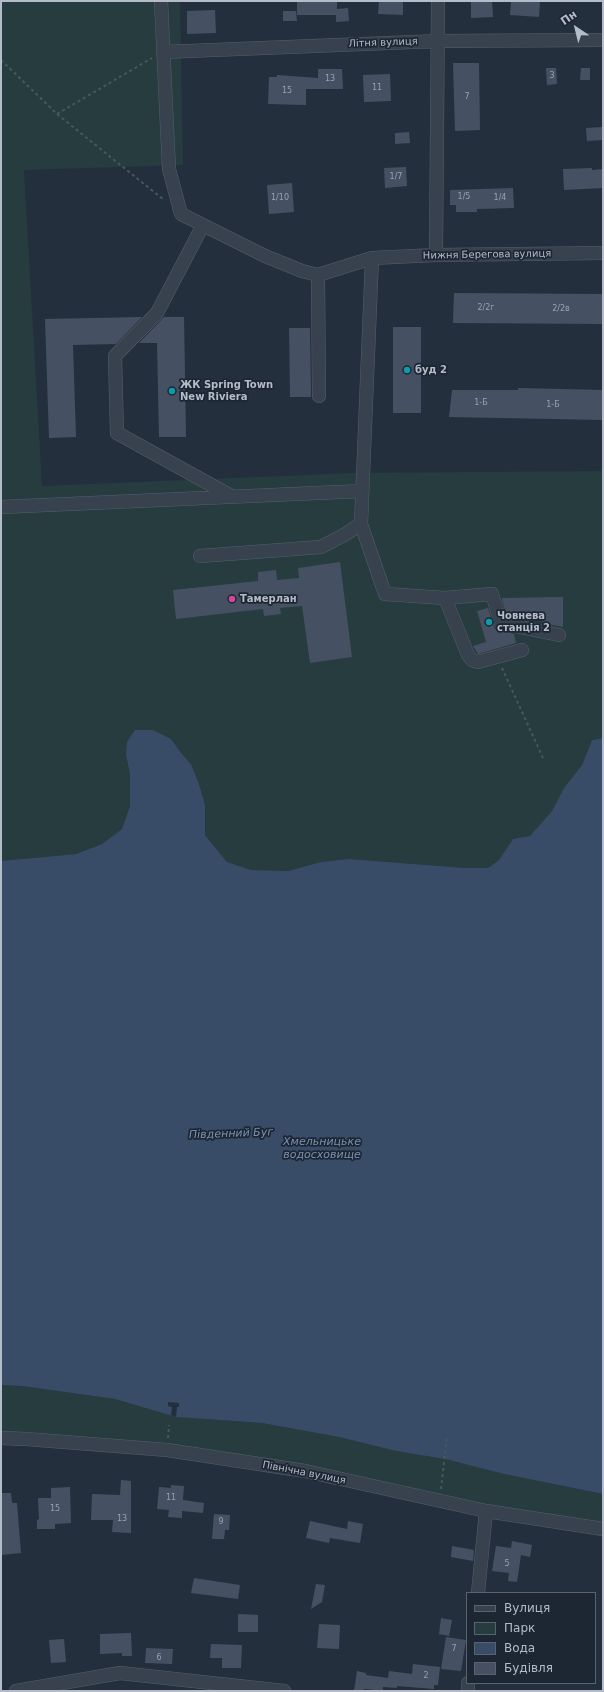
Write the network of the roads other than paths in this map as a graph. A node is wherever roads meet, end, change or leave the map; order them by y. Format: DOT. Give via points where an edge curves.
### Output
graph roads {
  1 [pos="161,1"];
  2 [pos="438,1"];
  3 [pos="438,40"];
  4 [pos="603,40"];
  5 [pos="163,52"];
  6 [pos="203,225"];
  7 [pos="603,253"];
  8 [pos="436,255"];
  9 [pos="372,258"];
  10 [pos="318,275"];
  11 [pos="319,396"];
  12 [pos="362,491"];
  13 [pos="233,497"];
  14 [pos="1,507"];
  15 [pos="361,524"];
  16 [pos="200,556"];
  17 [pos="445,598"];
  18 [pos="559,635"];
  19 [pos="522,650"];
  20 [pos="1,1438"];
  21 [pos="486,1512"];
  22 [pos="603,1529"];
  23 [pos="478,1592"];
  24 [pos="16,1691"];
  25 [pos="284,1691"];
  1 -- 5 [label="street"];
  2 -- 3 [label="street"];
  3 -- 4 [label="street, Літня вулиця"];
  3 -- 5 [label="street, Літня вулиця"];
  3 -- 8 [label="street"];
  5 -- 6 [label="street" via="169,169 181,214"];
  6 -- 10 [label="street" via="266,256"];
  6 -- 13 [label="street" via="157,313 116,356 117,433"];
  7 -- 8 [label="street, Нижня Берегова вулиця"];
  8 -- 9 [label="street, Нижня Берегова вулиця"];
  9 -- 10 [label="street, Нижня Берегова вулиця"];
  9 -- 12 [label="street"];
  10 -- 11 [label="street"];
  12 -- 13 [label="street"];
  12 -- 15 [label="street"];
  13 -- 14 [label="street"];
  15 -- 16 [label="street" via="321,547"];
  15 -- 17 [label="street" via="385,594"];
  17 -- 18 [label="street" via="492,594 502,623"];
  17 -- 19 [label="street" via="472,660 478,662"];
  20 -- 21 [label="street, Північна вулиця" via="167,1450 306,1471"];
  21 -- 22 [label="street, Північна вулиця"];
  21 -- 23 [label="street"];
  24 -- 25 [label="street" via="120,1673"];
}
